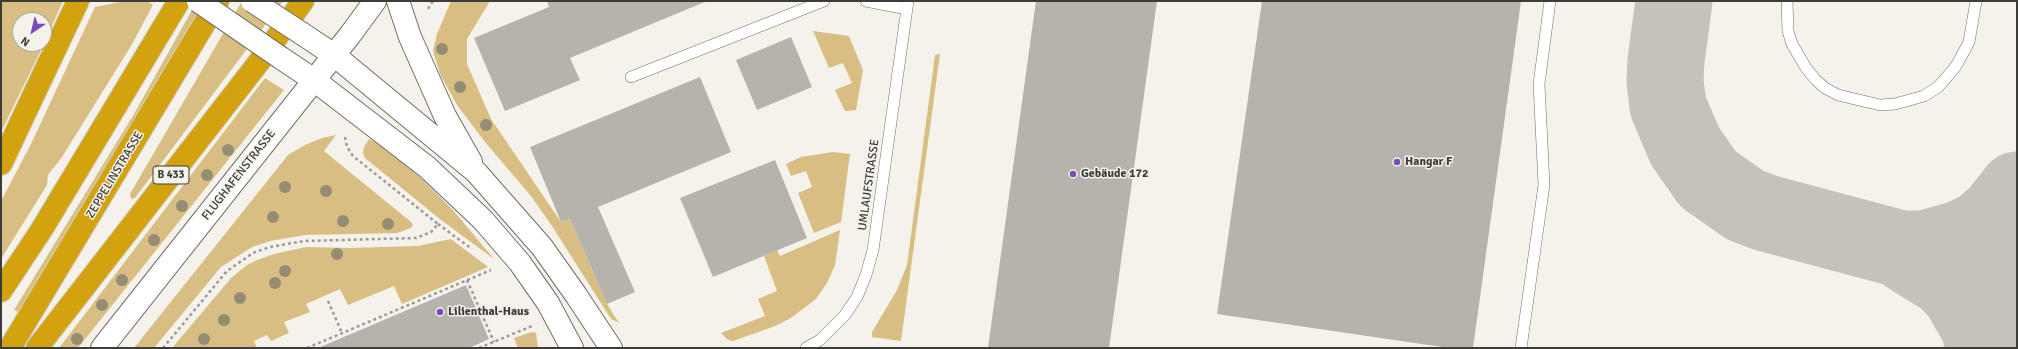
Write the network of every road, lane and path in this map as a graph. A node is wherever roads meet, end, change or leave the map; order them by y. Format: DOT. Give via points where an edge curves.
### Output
graph roads {
  1 [pos="78,1"];
  2 [pos="179,1"];
  3 [pos="198,1"];
  4 [pos="218,1"];
  5 [pos="252,1"];
  6 [pos="302,1"];
  7 [pos="375,1"];
  8 [pos="398,1"];
  9 [pos="824,1"];
  10 [pos="866,1"];
  11 [pos="1550,1"];
  12 [pos="1787,1"];
  13 [pos="1976,1"];
  14 [pos="908,5"];
  15 [pos="334,55"];
  16 [pos="632,77"];
  17 [pos="314,80"];
  18 [pos="357,114"];
  19 [pos="1,164"];
  20 [pos="476,172"];
  21 [pos="497,267"];
  22 [pos="467,280"];
  23 [pos="1,291"];
  24 [pos="328,301"];
  25 [pos="536,324"];
  26 [pos="342,333"];
  27 [pos="494,342"];
  28 [pos="568,346"];
  29 [pos="483,347"];
  30 [pos="10,348"];
  31 [pos="37,348"];
  32 [pos="102,348"];
  33 [pos="163,348"];
  34 [pos="307,348"];
  35 [pos="479,348"];
  36 [pos="611,348"];
  37 [pos="806,348"];
  38 [pos="1521,348"];
  1 -- 19 [label="highway"];
  2 -- 23 [label="highway" via="42,229"];
  3 -- 17 [label="street, bridge"];
  4 -- 30 [label="highway, ZEPPELINSTRASSE"];
  5 -- 15 [label="street, bridge"];
  6 -- 31 [label="highway, B 433" via="254,69"];
  7 -- 15 [label="street, FLUGHAFENSTRASSE"];
  8 -- 20 [label="street" via="410,37 445,116"];
  9 -- 16 [label="lane"];
  10 -- 14 [label="lane"];
  11 -- 38 [label="lane" via="1539,84 1544,185"];
  12 -- 13 [label="lane" via="1788,31 1792,44 1816,80 1838,95 1880,105 1916,99 1938,87 1956,66 1969,42"];
  14 -- 37 [label="lane, UMLAUFSTRASSE" via="873,250 866,275 857,297 845,315 820,340"];
  15 -- 17 [label="street, FLUGHAFENSTRASSE"];
  15 -- 20 [label="street"];
  17 -- 18 [label="street"];
  17 -- 32 [label="street, FLUGHAFENSTRASSE"];
  18 -- 28 [label="street" via="427,167 483,220 520,263 548,303"];
  18 -- 33 [label="path" via="345,134 347,147 353,156 438,224 431,232 416,238 304,241 253,253 227,271"];
  20 -- 36 [label="street" via="542,247"];
  21 -- 22 [label="path"];
  22 -- 26 [label="path"];
  22 -- 27 [label="path"];
  24 -- 26 [label="path"];
  25 -- 27 [label="path"];
  26 -- 34 [label="path"];
  27 -- 29 [label="path"];
  29 -- 35 [label="path"];
}
